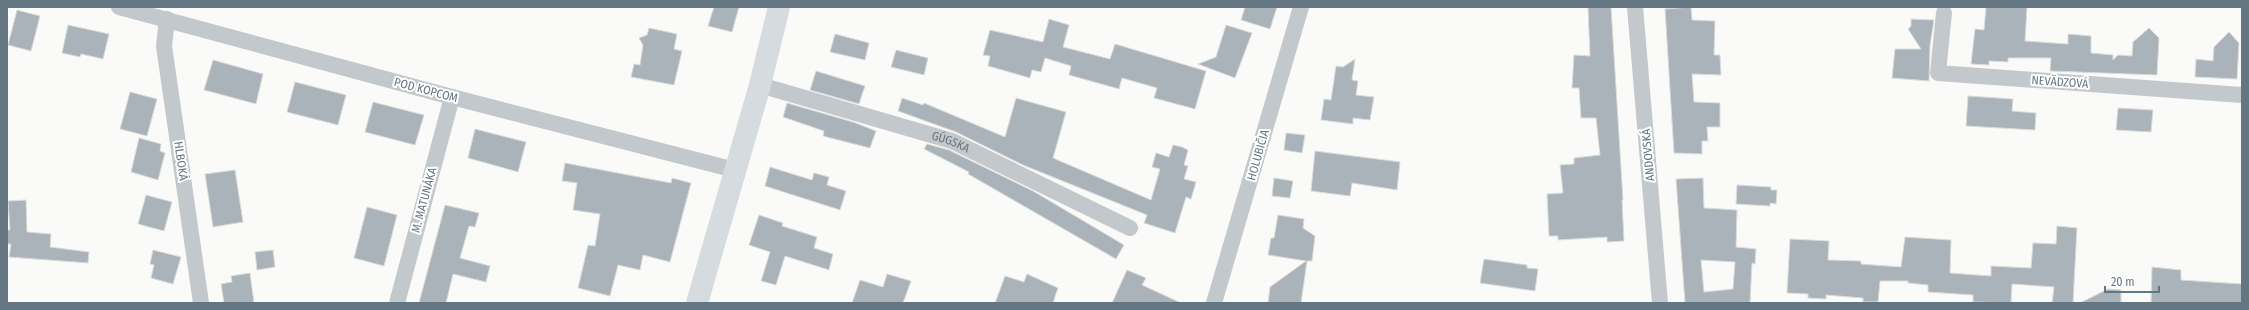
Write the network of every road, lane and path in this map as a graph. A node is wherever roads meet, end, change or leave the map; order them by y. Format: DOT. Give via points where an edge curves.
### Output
graph roads {
  1 [pos="119,7"];
  2 [pos="780,7"];
  3 [pos="1301,7"];
  4 [pos="1636,7"];
  5 [pos="1944,13"];
  6 [pos="167,19"];
  7 [pos="760,85"];
  8 [pos="2242,95"];
  9 [pos="452,97"];
  10 [pos="735,170"];
  11 [pos="1130,228"];
  12 [pos="201,303"];
  13 [pos="397,303"];
  14 [pos="697,303"];
  15 [pos="1214,303"];
  16 [pos="1660,303"];
  1 -- 6 [label="street, POD KOPCOM"];
  2 -- 7 [label="main road"];
  3 -- 15 [label="street, HOLUBIČIA"];
  4 -- 16 [label="street, ANDOVSKÁ"];
  5 -- 8 [label="street, NEVÄDZOVÁ" via="1938,73"];
  6 -- 9 [label="street, POD KOPCOM"];
  6 -- 12 [label="street, HLBOKÁ" via="164,46"];
  7 -- 10 [label="main road"];
  7 -- 11 [label="street, GÚGSKA" via="952,141"];
  9 -- 10 [label="street, POD KOPCOM"];
  9 -- 13 [label="street, M. MATUNÁKA"];
  10 -- 14 [label="main road"];
}
